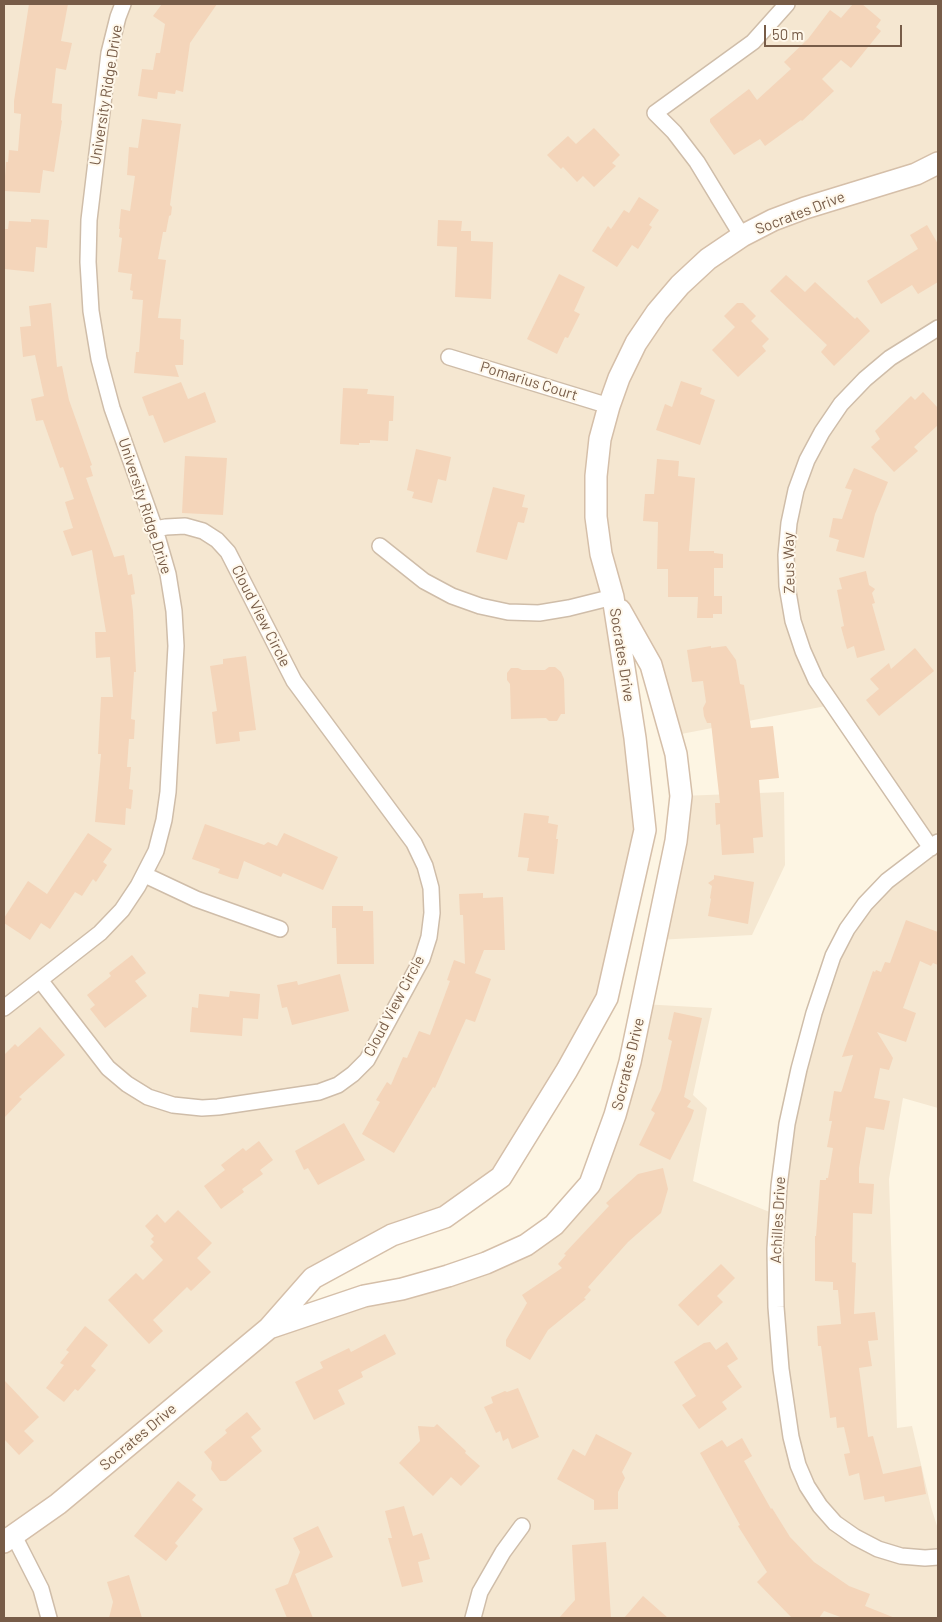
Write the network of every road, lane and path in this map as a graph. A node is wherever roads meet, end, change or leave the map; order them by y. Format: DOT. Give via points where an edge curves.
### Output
graph roads {
  1 [pos="123,4"];
  2 [pos="787,4"];
  3 [pos="938,162"];
  4 [pos="742,236"];
  5 [pos="938,328"];
  6 [pos="449,357"];
  7 [pos="609,406"];
  8 [pos="155,529"];
  9 [pos="380,546"];
  10 [pos="613,597"];
  11 [pos="934,845"];
  12 [pos="145,875"];
  13 [pos="280,929"];
  14 [pos="40,980"];
  15 [pos="4,1008"];
  16 [pos="269,1328"];
  17 [pos="522,1526"];
  18 [pos="9,1539"];
  19 [pos="938,1557"];
  20 [pos="49,1618"];
  21 [pos="473,1618"];
  1 -- 8 [label="street, University Ridge Drive" via="109,53 89,220 88,262 91,311 99,359 112,408"];
  2 -- 4 [label="street" via="753,42 655,112 697,162"];
  3 -- 4 [label="street, Socrates Drive" via="916,174 773,220"];
  4 -- 7 [label="street, Socrates Drive" via="708,259 657,312 636,343"];
  5 -- 11 [label="street, Zeus Way" via="890,358 865,379 841,404 822,432 796,490 786,555 793,621 802,651 816,680"];
  6 -- 7 [label="street, Pomarius Court"];
  7 -- 10 [label="street, Socrates Drive" via="600,439 596,517 601,554"];
  8 -- 12 [label="street, University Ridge Drive" via="168,574 176,646 168,792 156,851"];
  8 -- 14 [label="street, Cloud View Circle" via="185,526 203,531 228,552 294,681 414,843 431,888 429,937 422,959 367,1060 353,1074 338,1085 319,1092 218,1107 174,1105 148,1097 127,1084 108,1068"];
  9 -- 10 [label="street" via="424,581 480,606 508,612 539,612"];
  10 -- 16 [label="street, Socrates Drive" via="646,830 608,998 501,1177 445,1218 392,1235 313,1278"];
  10 -- 16 [label="street, Socrates Drive" via="651,664 676,754 681,796 676,841 630,1062 590,1184 554,1225 526,1246 448,1276 364,1296"];
  11 -- 19 [label="street, Achilles Drive" via="888,880 865,904 847,928 833,956 798,1069 787,1124 775,1259 781,1369 791,1437 807,1486 820,1506 855,1538 901,1556"];
  12 -- 13 [label="street" via="196,899"];
  12 -- 14 [label="street, University Ridge Drive" via="122,910 100,934"];
  14 -- 15 [label="street, University Ridge Drive"];
  16 -- 18 [label="street, Socrates Drive" via="58,1504"];
  17 -- 21 [label="street" via="480,1592"];
  18 -- 20 [label="street" via="41,1590"];
}
